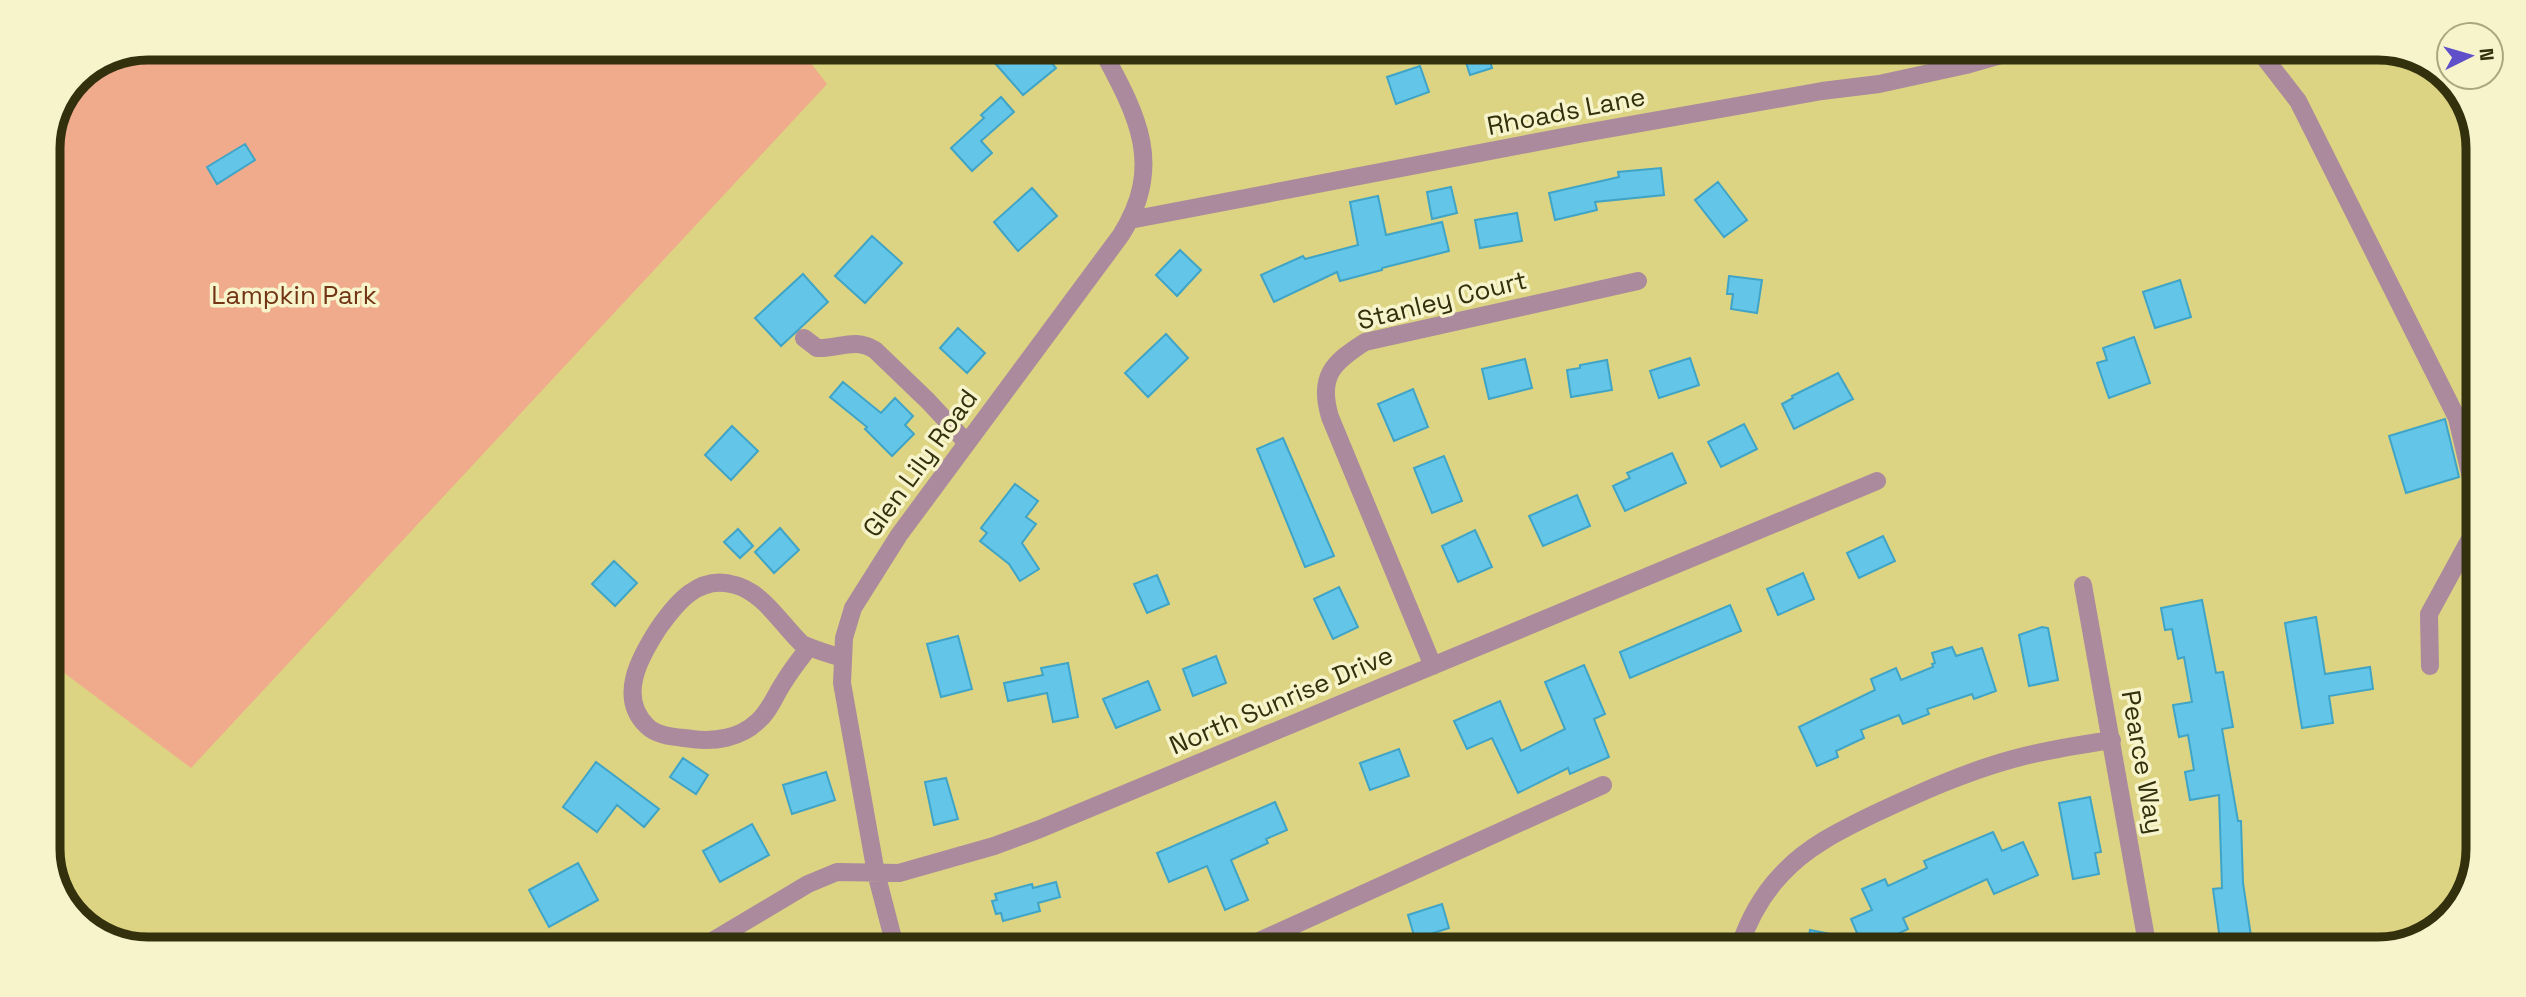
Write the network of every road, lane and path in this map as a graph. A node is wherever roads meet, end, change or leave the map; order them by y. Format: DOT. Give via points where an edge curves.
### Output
graph roads {
  1 [pos="1107,60"];
  2 [pos="1983,60"];
  3 [pos="2266,60"];
  4 [pos="1130,220"];
  5 [pos="1638,281"];
  6 [pos="804,338"];
  7 [pos="967,443"];
  8 [pos="2466,456"];
  9 [pos="1877,481"];
  10 [pos="2466,546"];
  11 [pos="2083,585"];
  12 [pos="809,647"];
  13 [pos="843,658"];
  14 [pos="1433,666"];
  15 [pos="2430,666"];
  16 [pos="2112,740"];
  17 [pos="1603,785"];
  18 [pos="876,873"];
  19 [pos="720,937"];
  20 [pos="893,937"];
  21 [pos="1268,937"];
  22 [pos="1744,937"];
  23 [pos="2146,937"];
  1 -- 4 [label="street, Glen Lily Road" via="1136,119 1143,151 1144,182"];
  2 -- 4 [label="street, Rhoads Lane" via="1879,84 1579,134"];
  3 -- 8 [label="street" via="2298,101 2457,418"];
  4 -- 7 [label="street, Glen Lily Road"];
  5 -- 14 [label="street, Stanley Court" via="1365,342 1335,363 1326,379 1331,417"];
  6 -- 7 [label="street" via="817,348 854,343 875,350"];
  7 -- 13 [label="street, Glen Lily Road" via="899,535 853,608"];
  9 -- 14 [label="street, North Sunrise Drive"];
  10 -- 15 [label="street" via="2429,614"];
  11 -- 16 [label="street, Pearce Way"];
  12 -- 12 [label="street" via="756,595 720,582 701,585 675,605 635,667 636,712 648,728 666,736 725,739 742,733 758,722"];
  12 -- 13 [label="street"];
  13 -- 18 [label="street, Glen Lily Road" via="842,683"];
  14 -- 18 [label="street, North Sunrise Drive" via="1040,830 900,873"];
  16 -- 22 [label="street" via="2034,753 1984,768 1838,833 1782,873 1755,910"];
  16 -- 23 [label="street, Pearce Way"];
  17 -- 21 [label="street"];
  18 -- 19 [label="street, North Sunrise Drive" via="853,870 824,877"];
  18 -- 20 [label="street, Glen Lily Road"];
}
